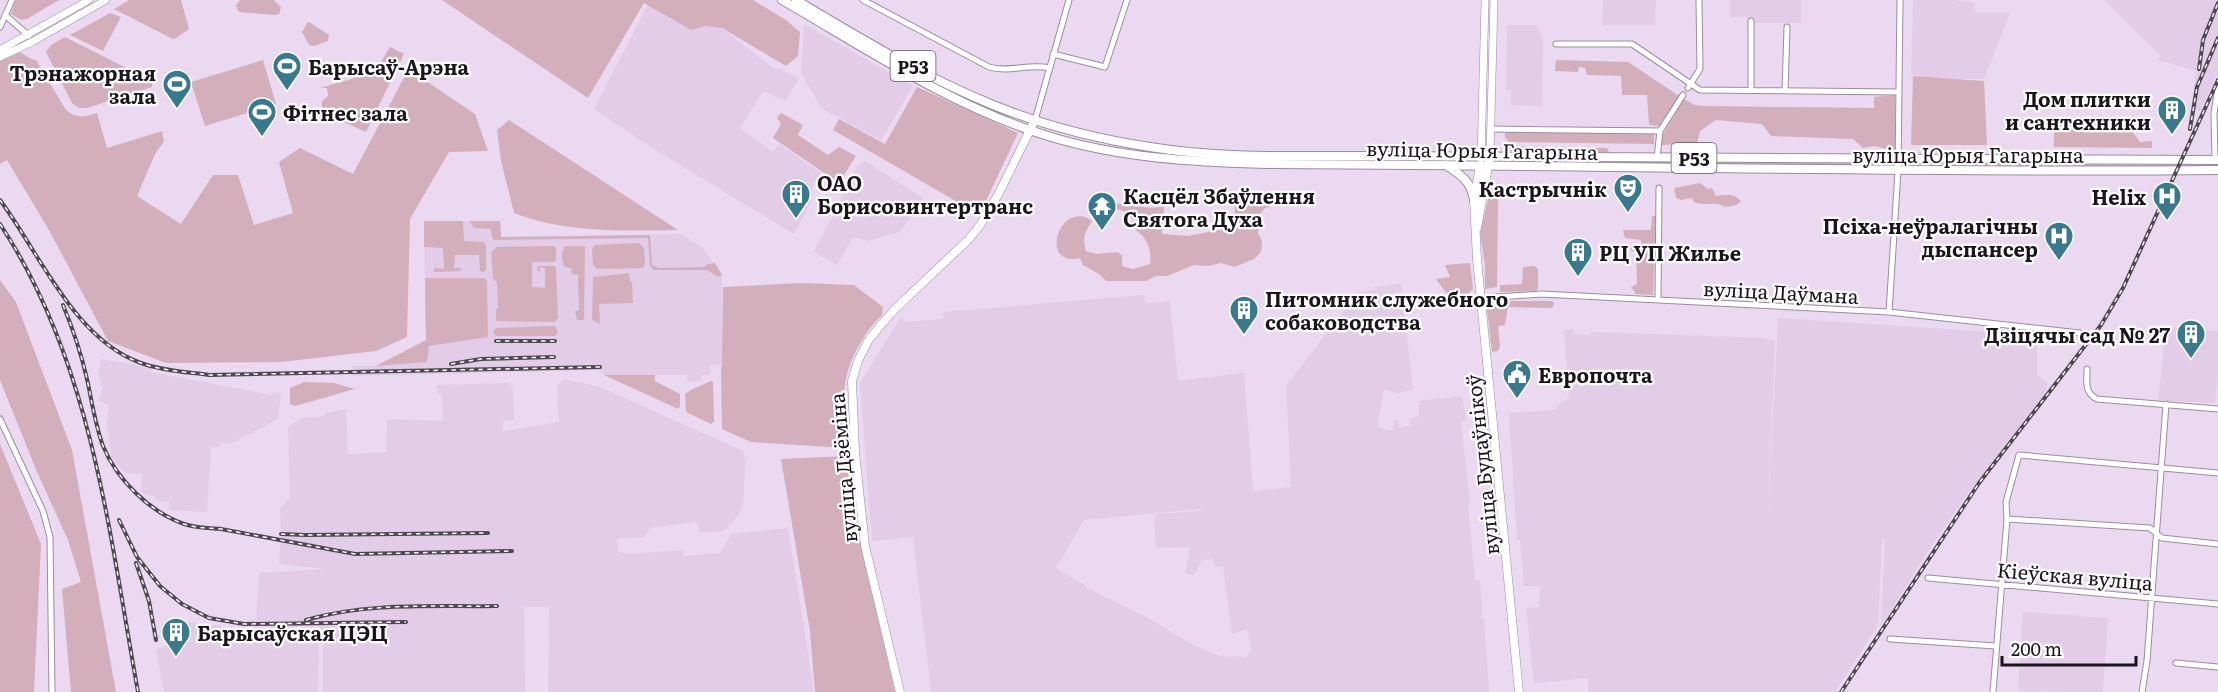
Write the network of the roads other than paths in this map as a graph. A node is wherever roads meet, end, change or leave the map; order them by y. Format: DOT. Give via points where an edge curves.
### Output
graph roads {
  1 [pos="12,0"];
  2 [pos="89,0"];
  3 [pos="106,0"];
  4 [pos="782,0"];
  5 [pos="796,0"];
  6 [pos="863,0"];
  7 [pos="1069,0"];
  8 [pos="1127,0"];
  9 [pos="1485,0"];
  10 [pos="1494,0"];
  11 [pos="1699,0"];
  12 [pos="1900,0"];
  13 [pos="5,15"];
  14 [pos="1751,21"];
  15 [pos="0,27"];
  16 [pos="1787,27"];
  17 [pos="28,34"];
  18 [pos="32,42"];
  19 [pos="1556,44"];
  20 [pos="0,50"];
  21 [pos="1053,54"];
  22 [pos="0,57"];
  23 [pos="1488,57"];
  24 [pos="1050,68"];
  25 [pos="1689,86"];
  26 [pos="2218,88"];
  27 [pos="1751,90"];
  28 [pos="1785,91"];
  29 [pos="1899,92"];
  30 [pos="1683,95"];
  31 [pos="1035,120"];
  32 [pos="1491,129"];
  33 [pos="1031,130"];
  34 [pos="1660,131"];
  35 [pos="1486,156"];
  36 [pos="1657,158"];
  37 [pos="1898,159"];
  38 [pos="2216,160"];
  39 [pos="1446,165"];
  40 [pos="1485,166"];
  41 [pos="2218,170"];
  42 [pos="1898,171"];
  43 [pos="1659,188"];
  44 [pos="1474,200"];
  45 [pos="1475,235"];
  46 [pos="1481,298"];
  47 [pos="1658,299"];
  48 [pos="1888,312"];
  49 [pos="2080,333"];
  50 [pos="2087,369"];
  51 [pos="2166,404"];
  52 [pos="2218,409"];
  53 [pos="0,419"];
  54 [pos="2162,468"];
  55 [pos="2218,473"];
  56 [pos="2007,519"];
  57 [pos="2156,533"];
  58 [pos="2218,544"];
  59 [pos="1928,578"];
  60 [pos="2001,583"];
  61 [pos="2151,597"];
  62 [pos="2218,603"];
  63 [pos="1890,639"];
  64 [pos="1996,646"];
  65 [pos="2176,663"];
  66 [pos="2218,667"];
  67 [pos="52,692"];
  68 [pos="900,692"];
  69 [pos="1519,692"];
  70 [pos="1993,692"];
  71 [pos="2142,692"];
  1 -- 13 [label="street"];
  2 -- 17 [label="street"];
  3 -- 18 [label="street"];
  4 -- 33 [label="main road, вуліца Юрыя Гагарына / Р53" via="945,93"];
  5 -- 31 [label="main road, вуліца Юрыя Гагарына / Р53" via="950,86"];
  6 -- 24 [label="street" via="964,56 996,69 1037,65"];
  7 -- 21 [label="street"];
  8 -- 21 [label="street" via="1105,67"];
  9 -- 23 [label="street, вуліца Будаўнікоў"];
  10 -- 23 [label="street, вуліца Будаўнікоў"];
  11 -- 25 [label="street" via="1700,69"];
  12 -- 29 [label="street"];
  13 -- 15 [label="street"];
  13 -- 17 [label="street"];
  14 -- 27 [label="street"];
  16 -- 28 [label="street"];
  17 -- 18 [label="street"];
  17 -- 20 [label="street"];
  18 -- 22 [label="street"];
  19 -- 25 [label="street" via="1632,44"];
  21 -- 24 [label="street"];
  23 -- 32 [label="street, вуліца Будаўнікоў"];
  23 -- 35 [label="street, вуліца Будаўнікоў"];
  24 -- 31 [label="street"];
  25 -- 27 [label="street" via="1700,90"];
  26 -- 38 [label="street" via="2214,113"];
  27 -- 28 [label="street"];
  28 -- 29 [label="street"];
  29 -- 37 [label="street"];
  30 -- 34 [label="street"];
  31 -- 33 [label="main road, вуліца Дзёміна"];
  31 -- 35 [label="main road, вуліца Юрыя Гагарына / Р53" via="1107,140 1197,152"];
  32 -- 34 [label="street"];
  32 -- 35 [label="street, вуліца Будаўнікоў"];
  33 -- 39 [label="main road, вуліца Юрыя Гагарына / Р53" via="1107,151 1190,161"];
  33 -- 68 [label="main road, вуліца Дзёміна" via="981,224 880,326 868,341 852,381 865,546"];
  34 -- 36 [label="street"];
  35 -- 36 [label="main road, вуліца Юрыя Гагарына / Р53"];
  35 -- 40 [label="main road, вуліца Будаўнікоў"];
  36 -- 37 [label="main road, вуліца Юрыя Гагарына / Р53"];
  37 -- 38 [label="main road, вуліца Юрыя Гагарына / Р53"];
  37 -- 42 [label="street"];
  39 -- 40 [label="main road, вуліца Юрыя Гагарына / Р53"];
  39 -- 44 [label="main road" via="1466,178"];
  40 -- 42 [label="main road, вуліца Юрыя Гагарына / Р53"];
  40 -- 44 [label="main road, вуліца Будаўнікоў"];
  40 -- 45 [label="main road, вуліца Будаўнікоў"];
  41 -- 42 [label="main road, вуліца Юрыя Гагарына / Р53"];
  42 -- 48 [label="street"];
  43 -- 47 [label="street"];
  44 -- 45 [label="main road, вуліца Будаўнікоў"];
  45 -- 46 [label="main road, вуліца Будаўнікоў"];
  46 -- 47 [label="street, вуліца Даўмана" via="1542,294"];
  46 -- 69 [label="main road, вуліца Будаўнікоў"];
  47 -- 48 [label="street, вуліца Даўмана"];
  48 -- 49 [label="street, вуліца Даўмана"];
  50 -- 51 [label="street" via="2087,390 2093,397"];
  51 -- 52 [label="street"];
  51 -- 54 [label="street"];
  53 -- 67 [label="street" via="43,511 50,537"];
  54 -- 55 [label="street"];
  54 -- 56 [label="street" via="2019,455 2006,502"];
  54 -- 57 [label="street"];
  56 -- 57 [label="street" via="2150,528"];
  56 -- 60 [label="street"];
  57 -- 58 [label="street" via="2162,538"];
  57 -- 61 [label="street"];
  59 -- 60 [label="street, Кіеўская вуліца"];
  60 -- 61 [label="street, Кіеўская вуліца"];
  60 -- 64 [label="street"];
  61 -- 62 [label="street, Кіеўская вуліца"];
  61 -- 71 [label="street"];
  63 -- 64 [label="street"];
  64 -- 70 [label="street"];
  65 -- 66 [label="street"];
}
